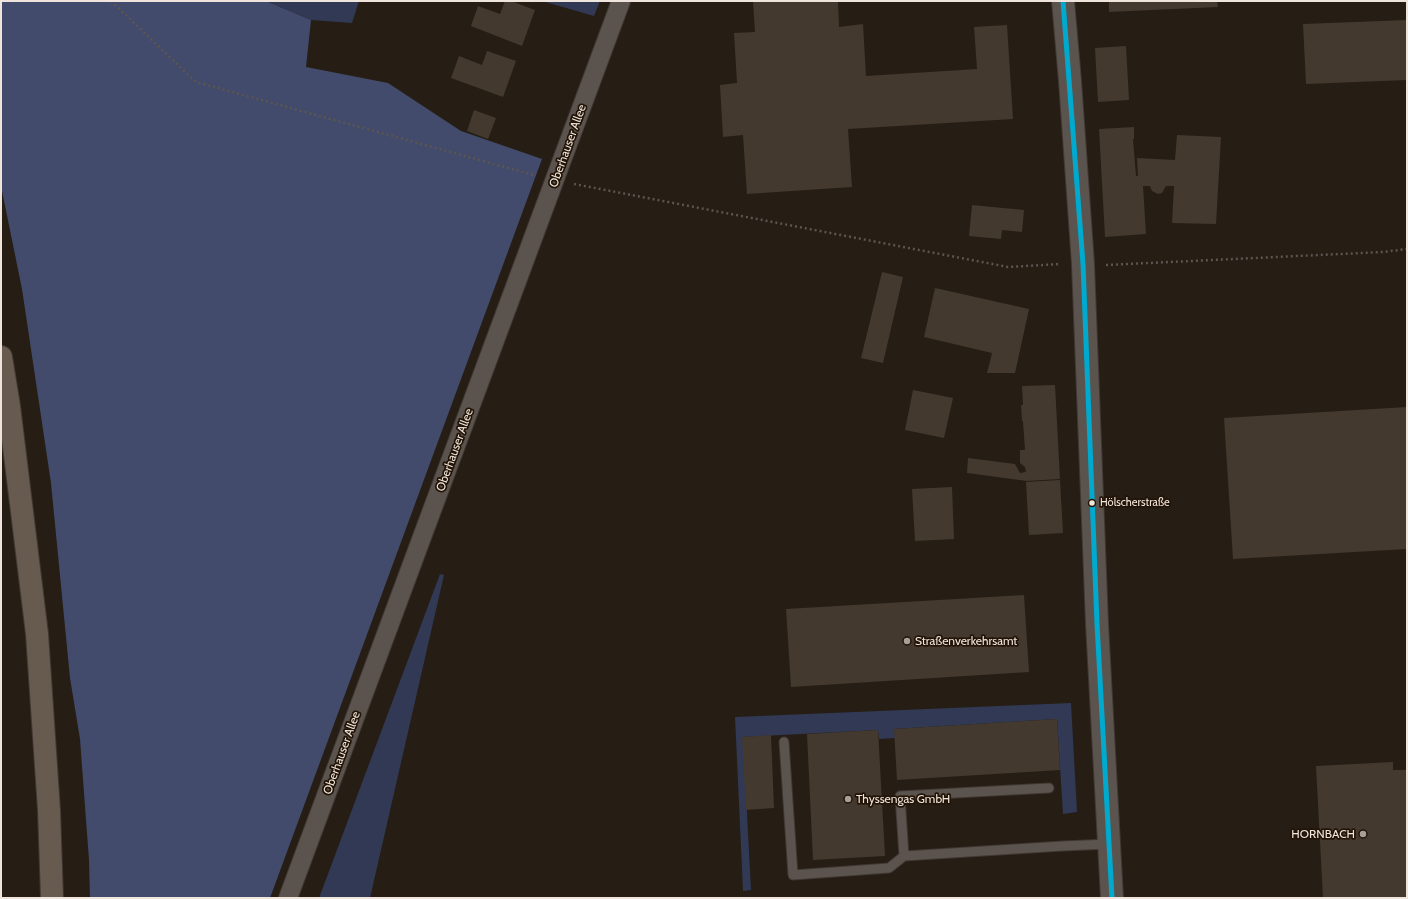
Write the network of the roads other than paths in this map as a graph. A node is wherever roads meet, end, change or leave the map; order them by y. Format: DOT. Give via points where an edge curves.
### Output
graph roads {
  1 [pos="621,1"];
  2 [pos="1063,1"];
  3 [pos="1,357"];
  4 [pos="784,742"];
  5 [pos="1049,788"];
  6 [pos="1109,844"];
  7 [pos="904,856"];
  8 [pos="52,898"];
  9 [pos="288,898"];
  10 [pos="1112,898"];
  1 -- 9 [label="street, Oberhauser Allee"];
  2 -- 6 [label="street" via="1082,264"];
  3 -- 8 [label="highway" via="37,634"];
  4 -- 7 [label="lane" via="793,875 889,868"];
  5 -- 7 [label="lane" via="900,796"];
  6 -- 7 [label="lane"];
  6 -- 10 [label="street"];
}
